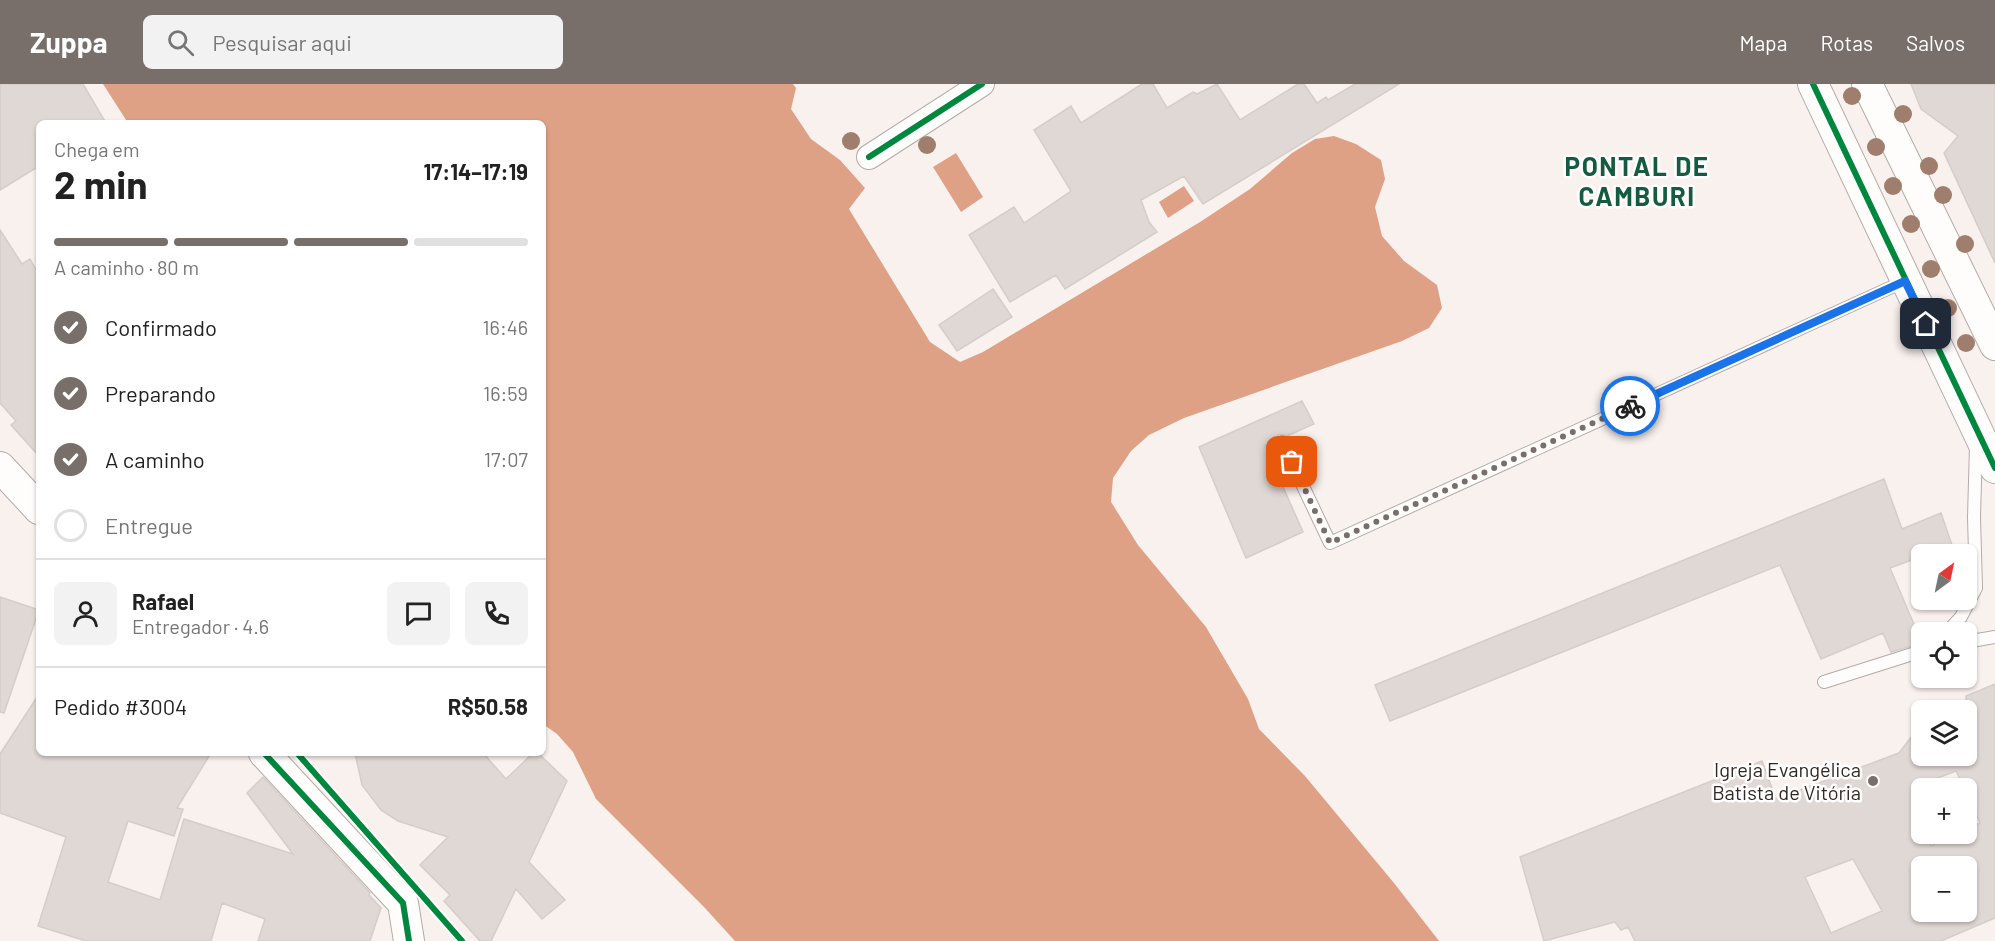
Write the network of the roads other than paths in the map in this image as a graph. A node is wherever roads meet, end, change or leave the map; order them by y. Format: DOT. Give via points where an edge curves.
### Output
graph roads {
  1 [pos="982,84"];
  2 [pos="1813,84"];
  3 [pos="1867,84"];
  4 [pos="869,157"];
  5 [pos="1905,281"];
  6 [pos="1989,311"];
  7 [pos="1995,345"];
  8 [pos="1986,427"];
  9 [pos="1282,442"];
  10 [pos="0,467"];
  11 [pos="1995,468"];
  12 [pos="36,506"];
  13 [pos="1956,622"];
  14 [pos="1995,637"];
  15 [pos="1977,640"];
  16 [pos="1911,654"];
  17 [pos="1824,682"];
  18 [pos="267,756"];
  19 [pos="409,941"];
  1 -- 4 [label="street"];
  2 -- 5 [label="street"];
  3 -- 6 [label="street"];
  5 -- 8 [label="street"];
  5 -- 9 [label="lane" via="1330,543"];
  6 -- 7 [label="street"];
  8 -- 11 [label="street"];
  8 -- 13 [label="lane" via="1974,517 1976,588"];
  10 -- 12 [label="street"];
  14 -- 15 [label="lane"];
  16 -- 17 [label="lane"];
  18 -- 19 [label="street" via="403,903"];
}
